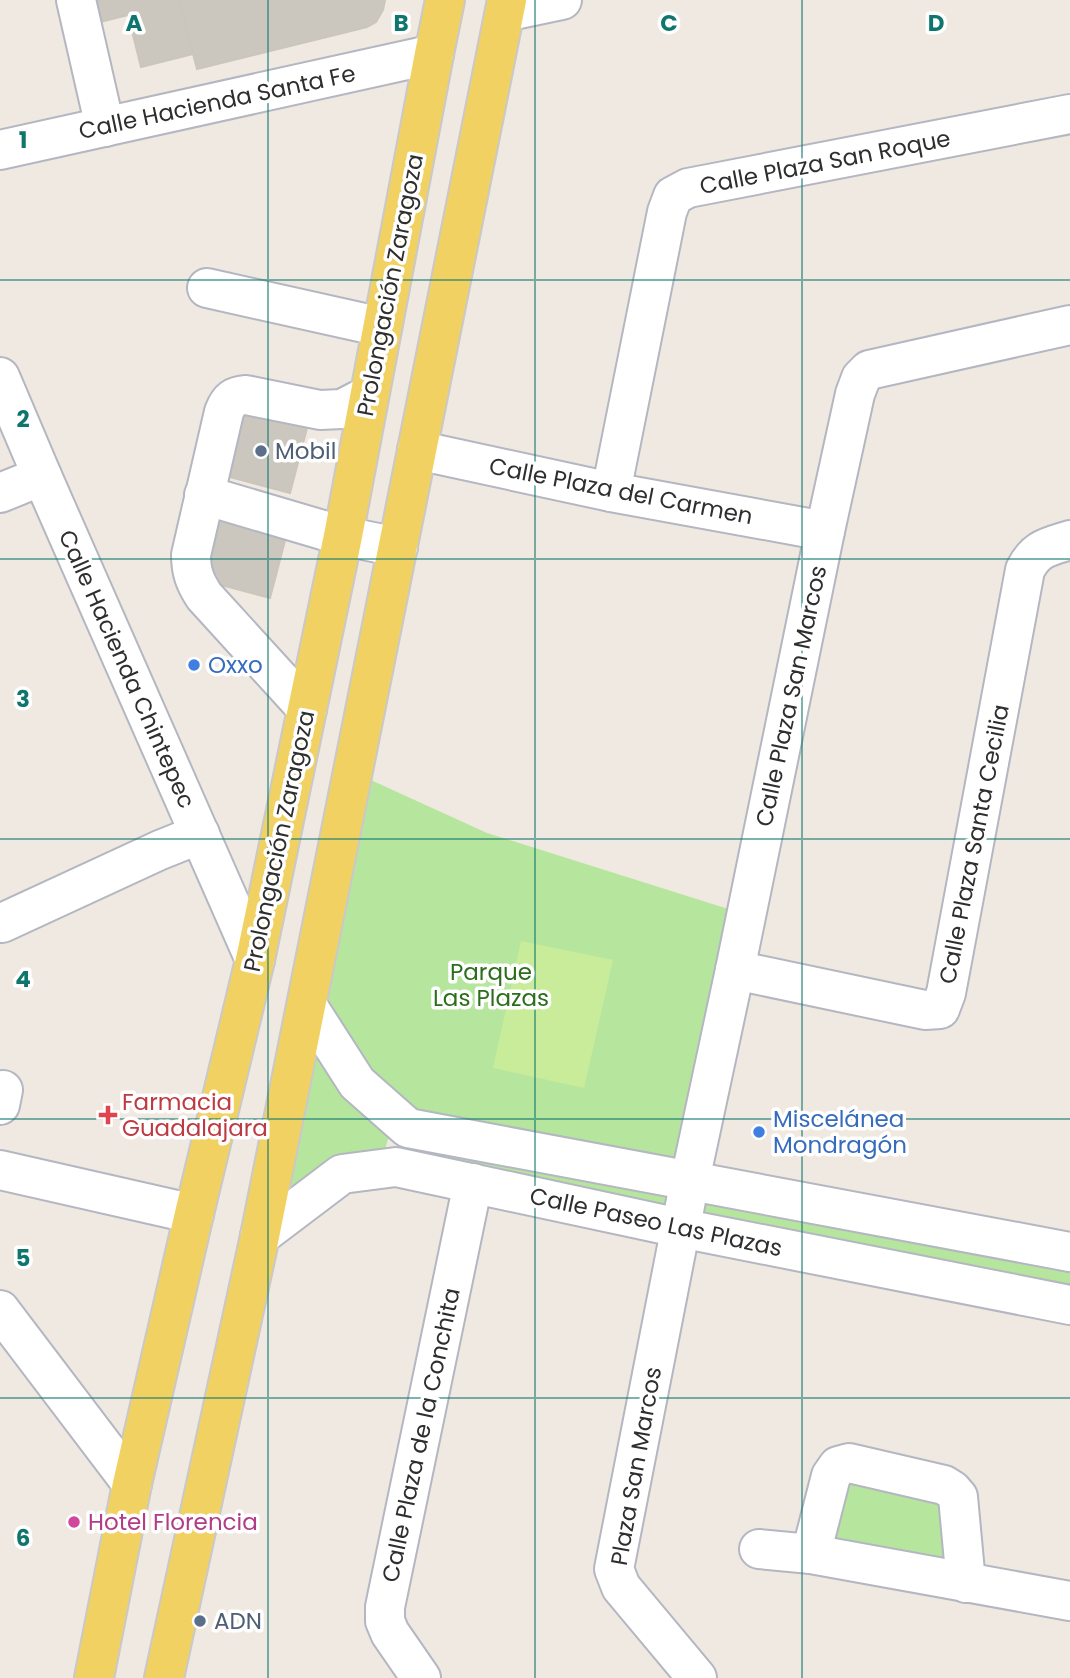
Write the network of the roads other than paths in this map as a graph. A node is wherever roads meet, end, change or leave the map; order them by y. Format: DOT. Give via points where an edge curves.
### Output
graph roads {
  1 [pos="76,0"];
  2 [pos="445,0"];
  3 [pos="562,0"];
  4 [pos="506,6"];
  5 [pos="434,54"];
  6 [pos="1070,114"];
  7 [pos="105,127"];
  8 [pos="0,150"];
  9 [pos="207,288"];
  10 [pos="1070,325"];
  11 [pos="382,327"];
  12 [pos="0,377"];
  13 [pos="369,396"];
  14 [pos="9,423"];
  15 [pos="417,450"];
  16 [pos="42,476"];
  17 [pos="611,492"];
  18 [pos="0,493"];
  19 [pos="205,495"];
  20 [pos="825,531"];
  21 [pos="343,537"];
  22 [pos="1070,540"];
  23 [pos="398,547"];
  24 [pos="307,709"];
  25 [pos="200,834"];
  26 [pos="2,923"];
  27 [pos="255,960"];
  28 [pos="735,970"];
  29 [pos="306,1005"];
  30 [pos="408,1128"];
  31 [pos="396,1167"];
  32 [pos="0,1170"];
  33 [pos="690,1182"];
  34 [pos="473,1183"];
  35 [pos="194,1214"];
  36 [pos="680,1228"];
  37 [pos="260,1236"];
  38 [pos="1070,1252"];
  39 [pos="1070,1305"];
  40 [pos="0,1310"];
  41 [pos="132,1484"];
  42 [pos="759,1549"];
  43 [pos="811,1554"];
  44 [pos="966,1583"];
  45 [pos="1070,1601"];
  46 [pos="94,1678"];
  47 [pos="164,1678"];
  48 [pos="421,1678"];
  49 [pos="697,1678"];
  1 -- 7 [label="street"];
  2 -- 5 [label="main road, Prolongación Zaragoza"];
  3 -- 4 [label="street"];
  4 -- 15 [label="main road"];
  5 -- 7 [label="street, Calle Hacienda Santa Fe"];
  5 -- 11 [label="main road, Prolongación Zaragoza"];
  6 -- 17 [label="street, Calle Plaza San Roque" via="688,188 673,196"];
  7 -- 8 [label="street, Calle Hacienda Santa Fe"];
  9 -- 11 [label="street"];
  10 -- 20 [label="street, Calle Plaza San Marcos" via="869,370 855,394"];
  11 -- 13 [label="main road, Prolongación Zaragoza"];
  12 -- 14 [label="street, Calle Hacienda Chintepec"];
  13 -- 19 [label="street" via="342,409 320,411 235,396 224,412"];
  13 -- 21 [label="main road, Prolongación Zaragoza"];
  14 -- 16 [label="street, Calle Hacienda Chintepec"];
  15 -- 17 [label="street, Calle Plaza del Carmen"];
  15 -- 23 [label="main road"];
  16 -- 18 [label="street"];
  16 -- 25 [label="street, Calle Hacienda Chintepec"];
  17 -- 20 [label="street, Calle Plaza del Carmen"];
  19 -- 21 [label="street"];
  19 -- 24 [label="street" via="191,555 195,582"];
  20 -- 28 [label="street, Calle Plaza San Marcos"];
  21 -- 23 [label="street"];
  21 -- 24 [label="main road, Prolongación Zaragoza"];
  22 -- 28 [label="street, Calle Plaza Santa Cecilia" via="1044,548 1025,570 940,1009 925,1010"];
  23 -- 29 [label="main road"];
  24 -- 27 [label="main road, Prolongación Zaragoza"];
  25 -- 26 [label="street"];
  25 -- 27 [label="street, Calle Hacienda Chintepec"];
  27 -- 35 [label="main road, Prolongación Zaragoza"];
  28 -- 33 [label="street, Calle Plaza San Marcos"];
  29 -- 30 [label="street" via="357,1083"];
  29 -- 37 [label="main road"];
  30 -- 31 [label="street"];
  30 -- 33 [label="street, Calle Paseo Las Plazas"];
  31 -- 34 [label="street, Calle Paseo Las Plazas"];
  31 -- 37 [label="street, Calle Paseo Las Plazas" via="342,1174"];
  32 -- 35 [label="street"];
  33 -- 36 [label="street, Calle Plaza San Marcos"];
  33 -- 38 [label="street, Calle Paseo Las Plazas"];
  34 -- 36 [label="street, Calle Paseo Las Plazas"];
  34 -- 48 [label="street, Calle Plaza de la Conchita" via="385,1607 390,1633"];
  35 -- 41 [label="main road, Prolongación Zaragoza"];
  36 -- 39 [label="street, Calle Paseo Las Plazas"];
  36 -- 49 [label="street, Plaza San Marcos" via="614,1569 621,1587"];
  37 -- 47 [label="main road"];
  40 -- 41 [label="street"];
  41 -- 46 [label="main road, Prolongación Zaragoza"];
  42 -- 43 [label="street"];
  43 -- 44 [label="street"];
  43 -- 44 [label="street" via="831,1476 838,1466 849,1463 952,1490 958,1497"];
  44 -- 45 [label="street"];
}
